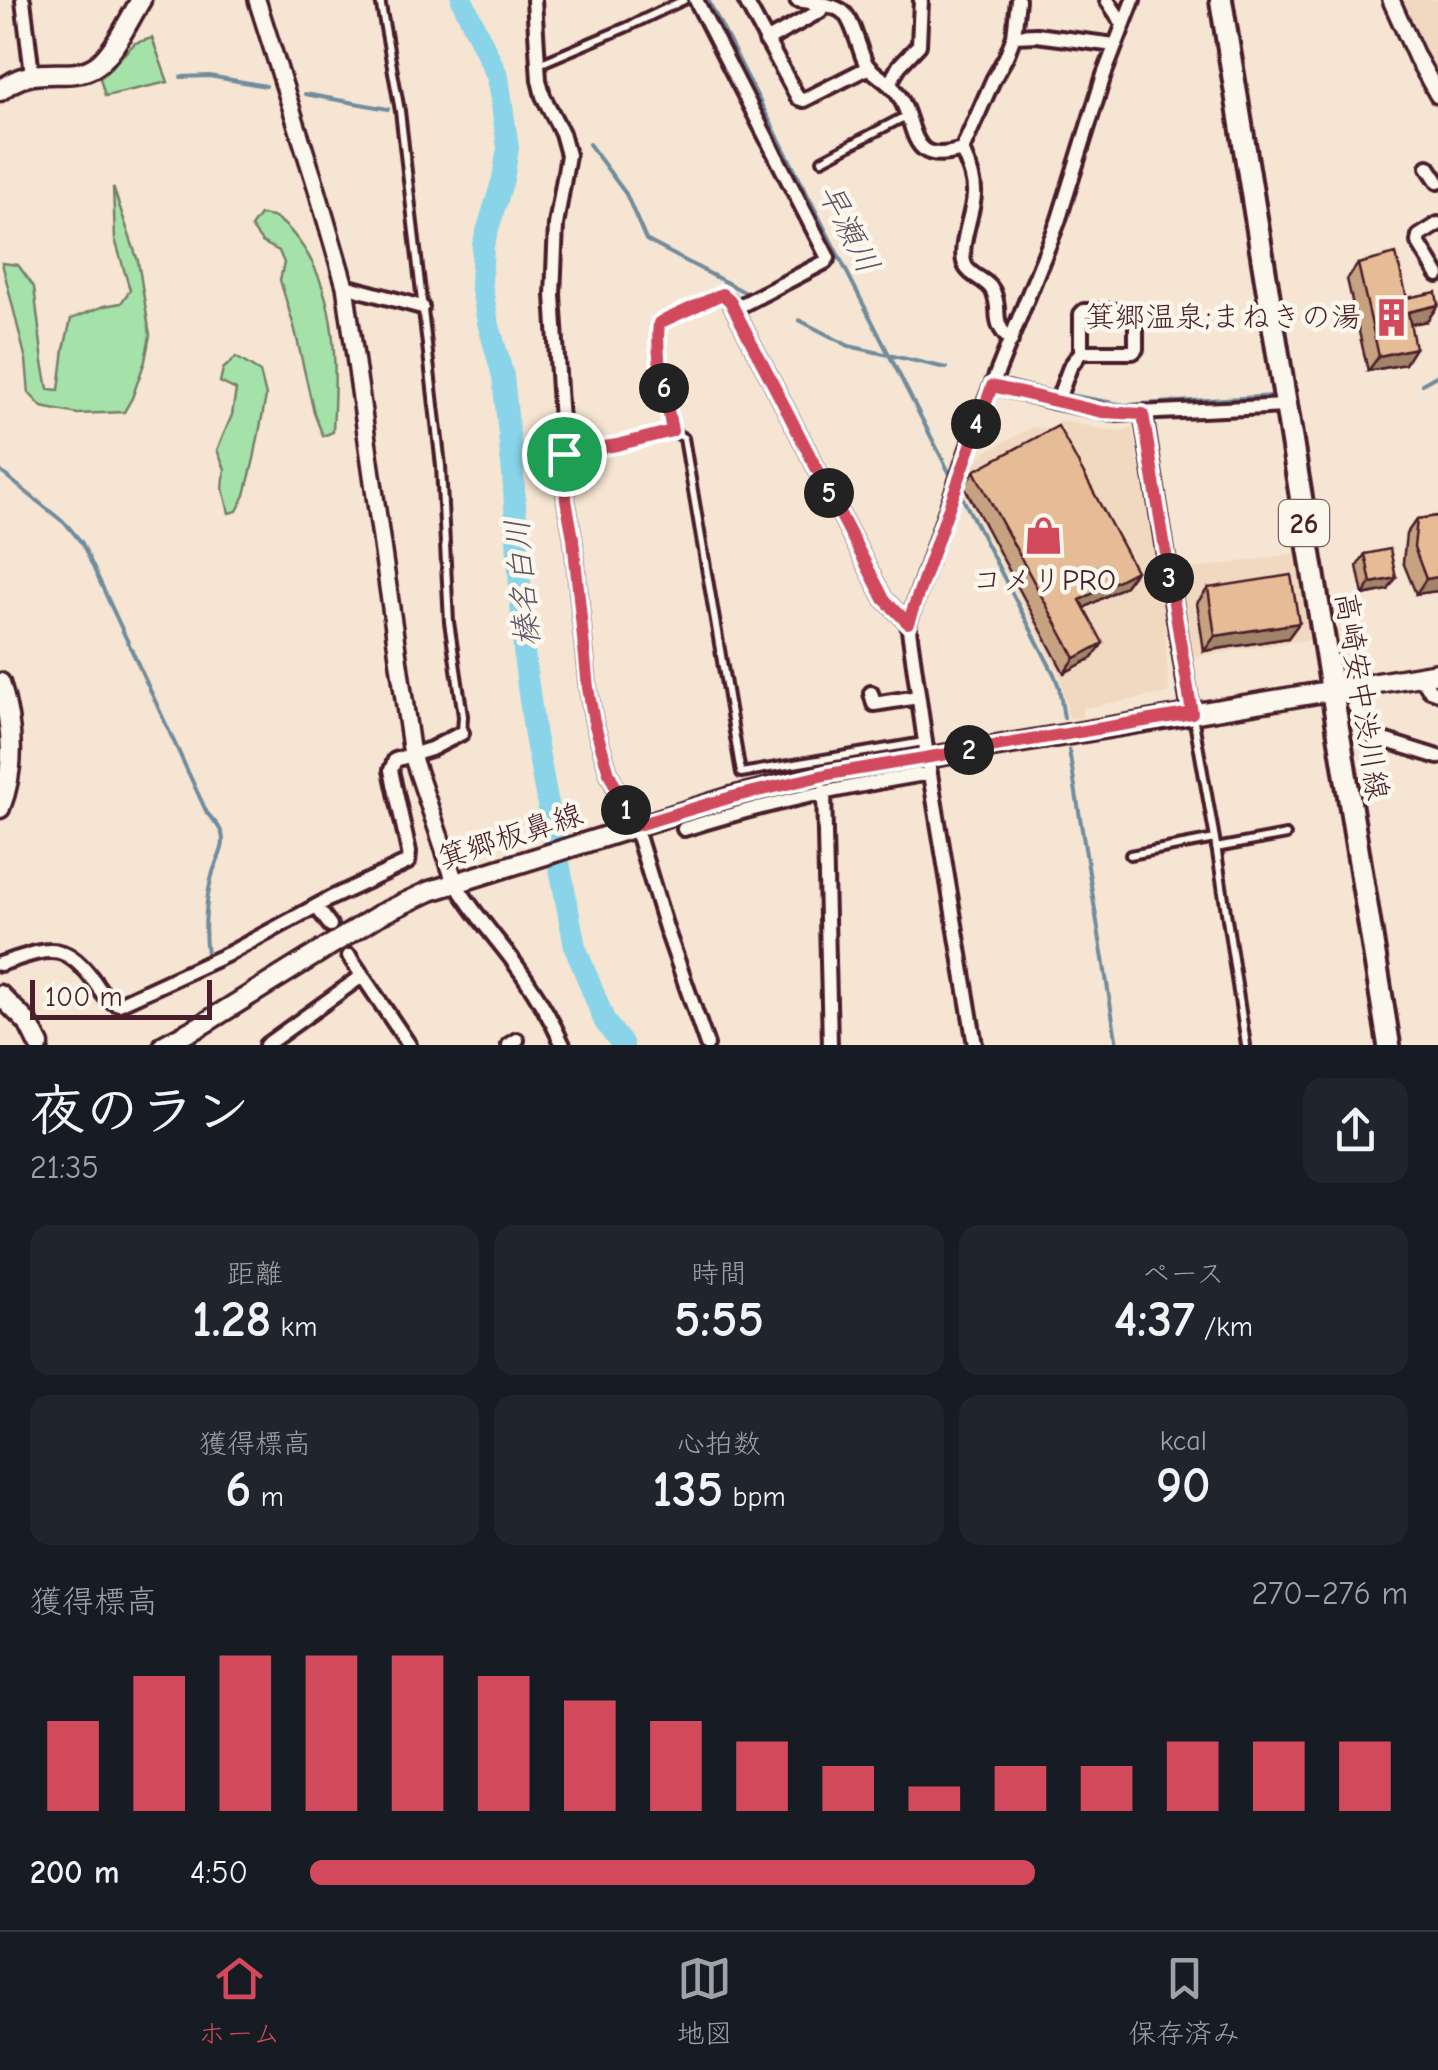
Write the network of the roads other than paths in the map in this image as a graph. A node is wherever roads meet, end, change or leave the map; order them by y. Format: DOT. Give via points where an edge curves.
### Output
graph roads {
  1 [pos="23,0"];
  2 [pos="141,0"];
  3 [pos="257,0"];
  4 [pos="380,0"];
  5 [pos="534,0"];
  6 [pos="684,0"];
  7 [pos="696,0"];
  8 [pos="744,0"];
  9 [pos="797,0"];
  10 [pos="921,0"];
  11 [pos="1016,0"];
  12 [pos="1107,0"];
  13 [pos="1133,0"];
  14 [pos="1221,0"];
  15 [pos="1391,0"];
  16 [pos="824,5"];
  17 [pos="1123,24"];
  18 [pos="1014,36"];
  19 [pos="766,40"];
  20 [pos="1115,45"];
  21 [pos="538,65"];
  22 [pos="867,68"];
  23 [pos="32,74"];
  24 [pos="4,82"];
  25 [pos="890,83"];
  26 [pos="1438,96"];
  27 [pos="909,117"];
  28 [pos="962,150"];
  29 [pos="822,160"];
  30 [pos="1428,166"];
  31 [pos="1438,182"];
  32 [pos="1438,224"];
  33 [pos="1438,275"];
  34 [pos="345,286"];
  35 [pos="732,305"];
  36 [pos="422,307"];
  37 [pos="1012,341"];
  38 [pos="1081,352"];
  39 [pos="992,386"];
  40 [pos="1057,402"];
  41 [pos="1286,406"];
  42 [pos="1143,414"];
  43 [pos="672,431"];
  44 [pos="564,454"];
  45 [pos="908,623"];
  46 [pos="1430,675"];
  47 [pos="1330,690"];
  48 [pos="871,693"];
  49 [pos="1438,693"];
  50 [pos="2,696"];
  51 [pos="918,697"];
  52 [pos="1354,706"];
  53 [pos="1192,713"];
  54 [pos="462,732"];
  55 [pos="412,756"];
  56 [pos="928,757"];
  57 [pos="1438,757"];
  58 [pos="824,791"];
  59 [pos="0,808"];
  60 [pos="629,828"];
  61 [pos="684,829"];
  62 [pos="1286,836"];
  63 [pos="1216,843"];
  64 [pos="1130,854"];
  65 [pos="455,882"];
  66 [pos="316,906"];
  67 [pos="330,925"];
  68 [pos="349,956"];
  69 [pos="0,964"];
  70 [pos="362,976"];
  71 [pos="0,995"];
  72 [pos="405,1044"];
  73 [pos="40,1045"];
  74 [pos="164,1045"];
  75 [pos="266,1045"];
  76 [pos="564,1045"];
  77 [pos="706,1045"];
  78 [pos="830,1045"];
  79 [pos="976,1045"];
  80 [pos="1246,1045"];
  81 [pos="1388,1045"];
  1 -- 23 [label="street"];
  2 -- 23 [label="main road" via="96,66"];
  3 -- 34 [label="street"];
  4 -- 36 [label="lane"];
  5 -- 21 [label="street"];
  6 -- 21 [label="lane"];
  7 -- 35 [label="street" via="828,258"];
  8 -- 19 [label="street"];
  9 -- 16 [label="street"];
  10 -- 25 [label="street" via="919,44"];
  11 -- 18 [label="street"];
  12 -- 17 [label="street"];
  13 -- 17 [label="street"];
  14 -- 41 [label="main road, 高崎安中渋川線 / 26"];
  15 -- 26 [label="street"];
  16 -- 19 [label="street"];
  16 -- 22 [label="street" via="846,15"];
  17 -- 20 [label="street"];
  18 -- 20 [label="street"];
  18 -- 28 [label="street"];
  19 -- 22 [label="street" via="804,100"];
  20 -- 37 [label="street"];
  21 -- 44 [label="street" via="543,96 568,154 553,295"];
  22 -- 25 [label="street"];
  23 -- 24 [label="main road"];
  25 -- 27 [label="street"];
  27 -- 28 [label="street" via="930,154"];
  27 -- 29 [label="lane"];
  28 -- 37 [label="street" via="974,187 963,259 966,269 991,286 998,324"];
  30 -- 31 [label="street"];
  32 -- 33 [label="street" via="1418,242"];
  34 -- 36 [label="street"];
  34 -- 55 [label="street"];
  35 -- 43 [label="lane" via="716,295 659,323"];
  35 -- 45 [label="street" via="884,599"];
  36 -- 54 [label="lane"];
  37 -- 39 [label="street"];
  38 -- 38 [label="street" via="1084,311 1134,311 1133,352"];
  38 -- 40 [label="street"];
  39 -- 40 [label="street"];
  39 -- 45 [label="street"];
  40 -- 42 [label="street"];
  41 -- 42 [label="street"];
  41 -- 47 [label="main road, 高崎安中渋川線 / 26"];
  42 -- 53 [label="street"];
  43 -- 44 [label="lane"];
  43 -- 56 [label="lane" via="684,438 741,774"];
  44 -- 60 [label="street" via="588,688"];
  45 -- 51 [label="street"];
  46 -- 47 [label="main road, 箕郷板鼻線"];
  46 -- 49 [label="street" via="1430,690"];
  47 -- 53 [label="main road, 箕郷板鼻線"];
  47 -- 81 [label="main road, 高崎安中渋川線 / 26"];
  48 -- 51 [label="street" via="874,704"];
  50 -- 59 [label="main road" via="11,766"];
  51 -- 56 [label="street"];
  52 -- 57 [label="street" via="1377,738"];
  53 -- 56 [label="main road, 箕郷板鼻線"];
  53 -- 63 [label="lane"];
  54 -- 55 [label="street"];
  55 -- 65 [label="street"];
  55 -- 66 [label="street" via="395,760 390,770 408,862"];
  56 -- 58 [label="street"];
  56 -- 60 [label="main road, 箕郷板鼻線" via="782,784"];
  56 -- 79 [label="street"];
  58 -- 61 [label="street"];
  58 -- 78 [label="street"];
  60 -- 65 [label="main road, 箕郷板鼻線"];
  60 -- 77 [label="street"];
  62 -- 63 [label="lane"];
  63 -- 64 [label="lane"];
  63 -- 80 [label="lane"];
  65 -- 74 [label="main road, 箕郷板鼻線" via="379,915"];
  65 -- 76 [label="street" via="514,961"];
  66 -- 67 [label="street"];
  66 -- 69 [label="street" via="119,1004 68,955 44,950"];
  68 -- 70 [label="street"];
  70 -- 72 [label="street"];
  70 -- 75 [label="street"];
  71 -- 73 [label="main road"];
}
